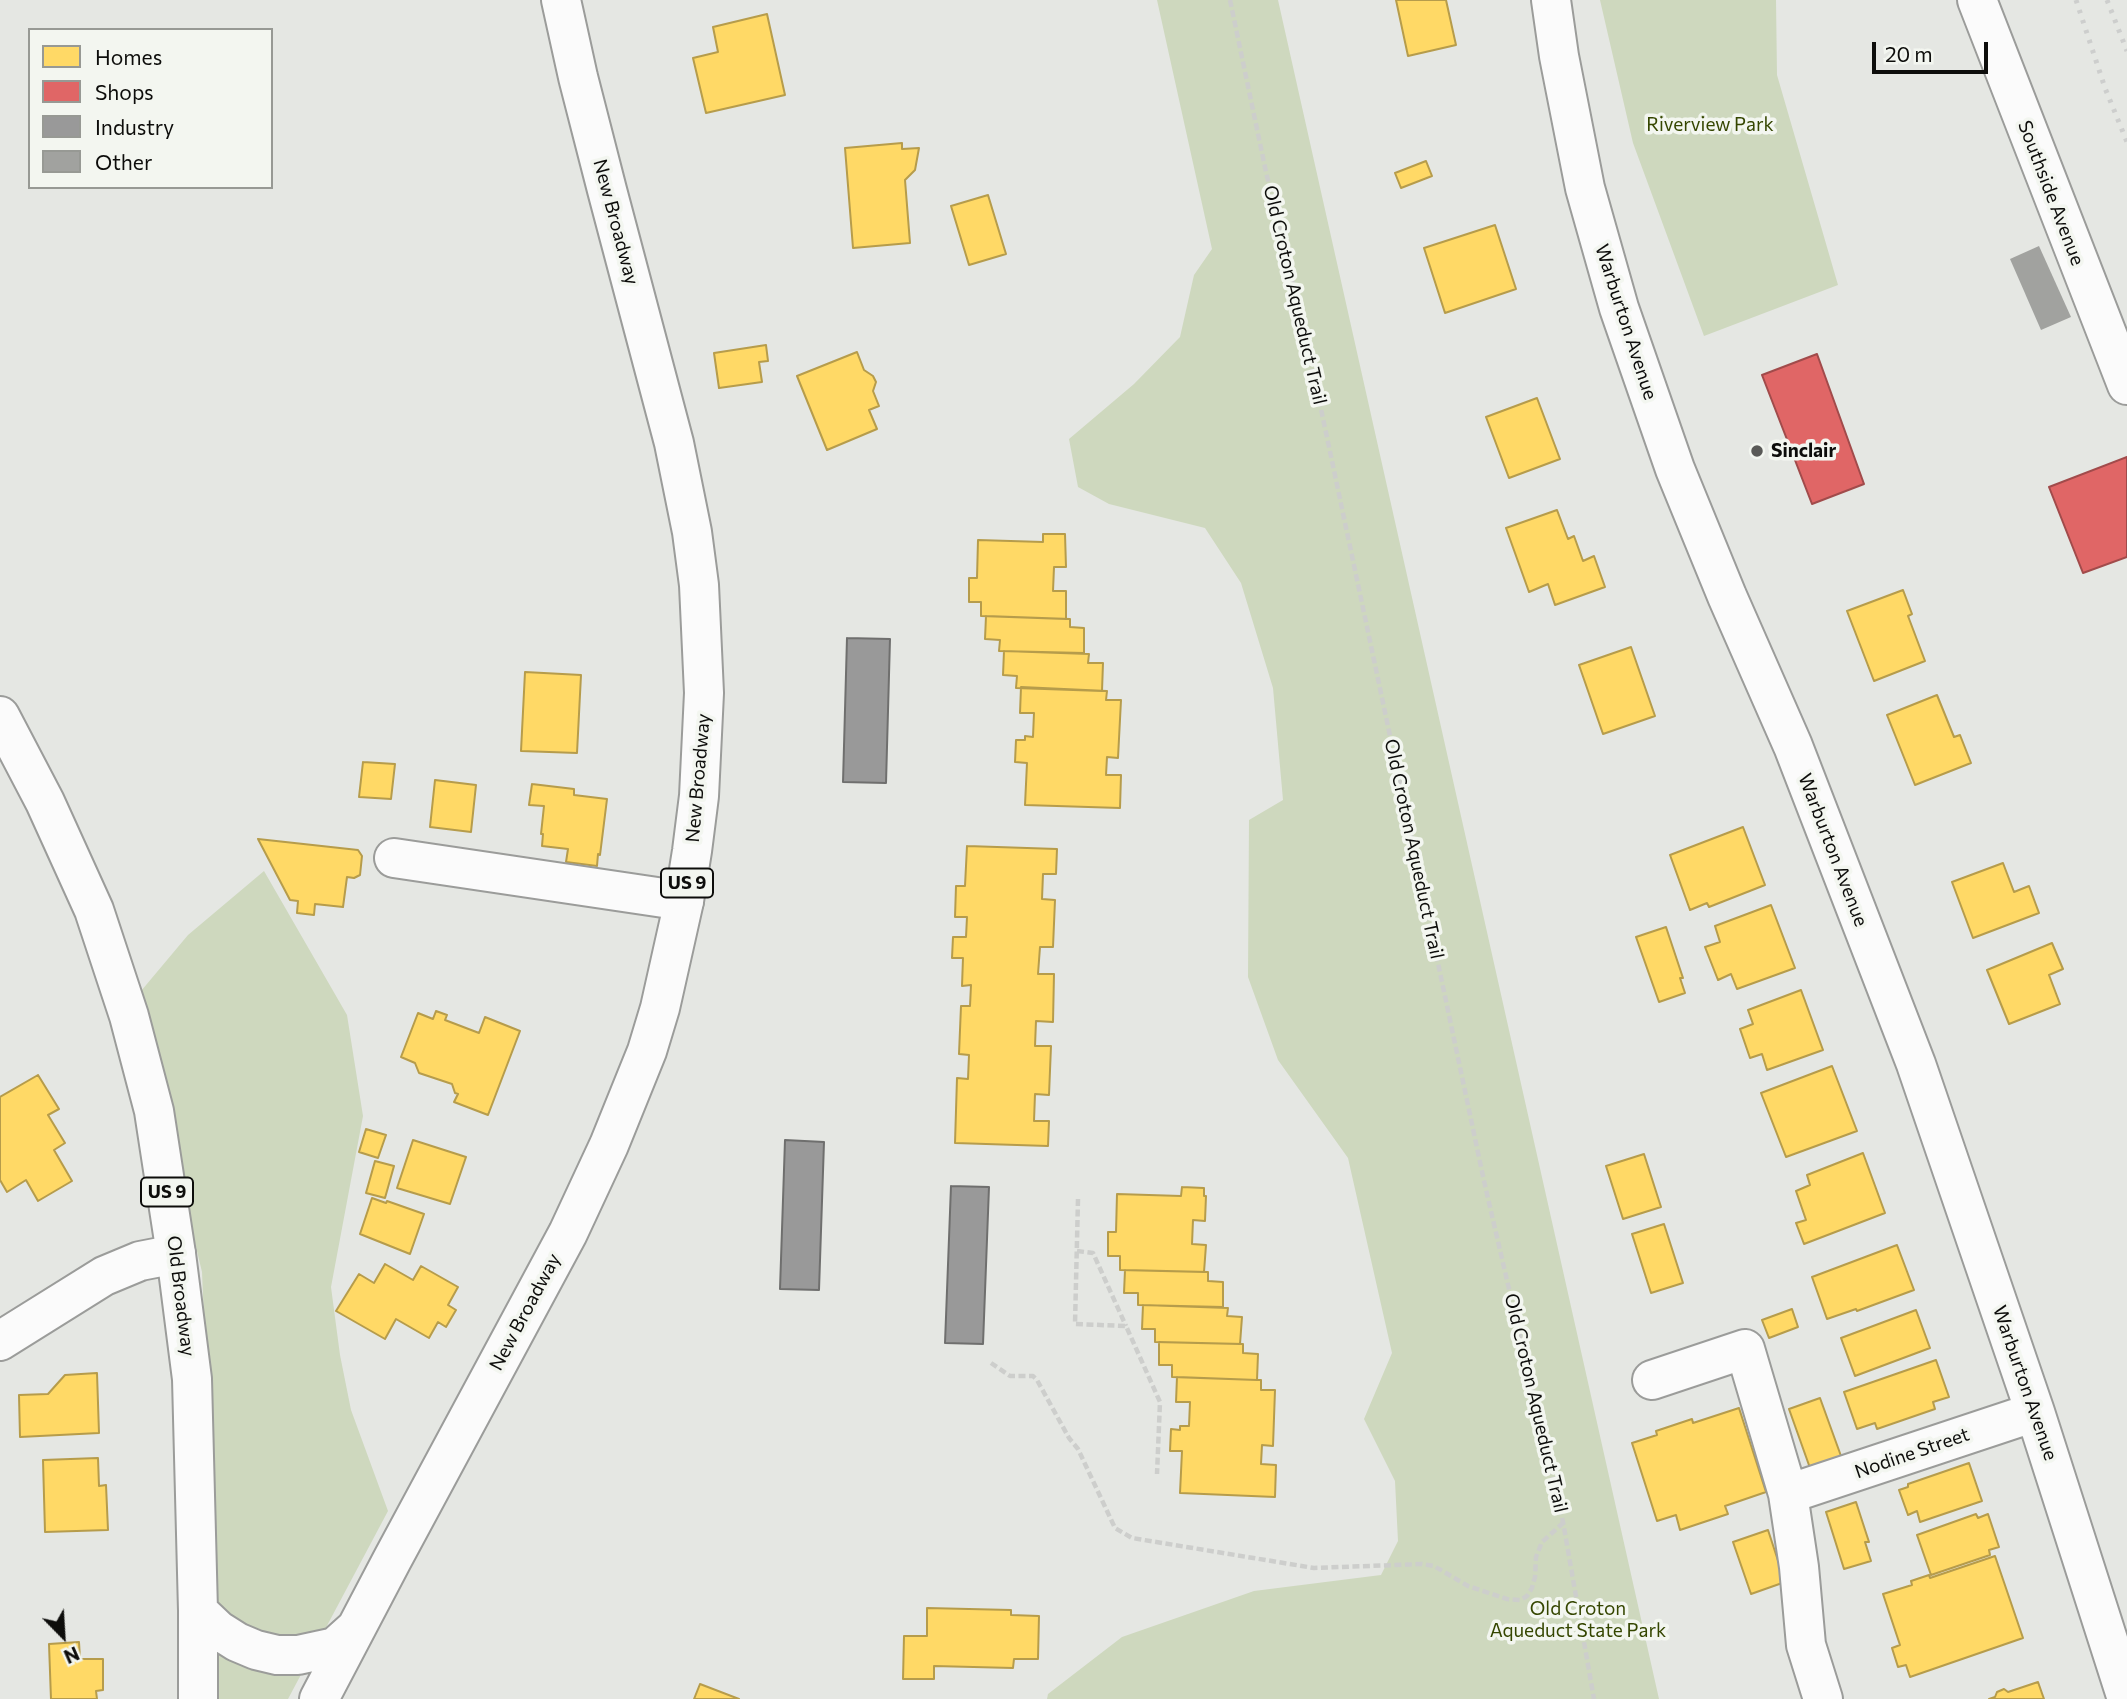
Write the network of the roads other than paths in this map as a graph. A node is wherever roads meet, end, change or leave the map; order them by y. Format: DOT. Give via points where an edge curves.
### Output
graph roads {
  1 [pos="561,0"];
  2 [pos="1551,0"];
  3 [pos="1978,0"];
  4 [pos="2127,385"];
  5 [pos="5,739"];
  6 [pos="394,858"];
  7 [pos="684,901"];
  8 [pos="176,1254"];
  9 [pos="0,1341"];
  10 [pos="1651,1380"];
  11 [pos="2035,1412"];
  12 [pos="1788,1494"];
  13 [pos="198,1611"];
  14 [pos="355,1629"];
  15 [pos="198,1699"];
  16 [pos="319,1699"];
  17 [pos="1823,1699"];
  18 [pos="2127,1699"];
  1 -- 7 [label="main road, New Broadway / US 9" via="674,443 692,532 704,693 699,796"];
  2 -- 11 [label="main road, Warburton Avenue" via="1585,188 1675,469 1793,746 1916,1064"];
  3 -- 4 [label="main road, Southside Avenue"];
  5 -- 8 [label="main road, Old Broadway / US 9" via="72,858 113,964 154,1111"];
  6 -- 7 [label="main road"];
  7 -- 14 [label="main road, New Broadway / US 9" via="660,1008 610,1145 568,1233"];
  8 -- 9 [label="main road" via="112,1272"];
  8 -- 13 [label="main road, Old Broadway / US 9" via="192,1379"];
  10 -- 12 [label="main road" via="1745,1349"];
  11 -- 12 [label="main road, Nodine Street"];
  11 -- 18 [label="main road, Warburton Avenue"];
  12 -- 17 [label="main road" via="1806,1645"];
  13 -- 14 [label="main road" via="237,1642 278,1655 335,1647"];
  13 -- 15 [label="main road, Old Broadway / US 9"];
  14 -- 16 [label="main road, New Broadway / US 9"];
}
